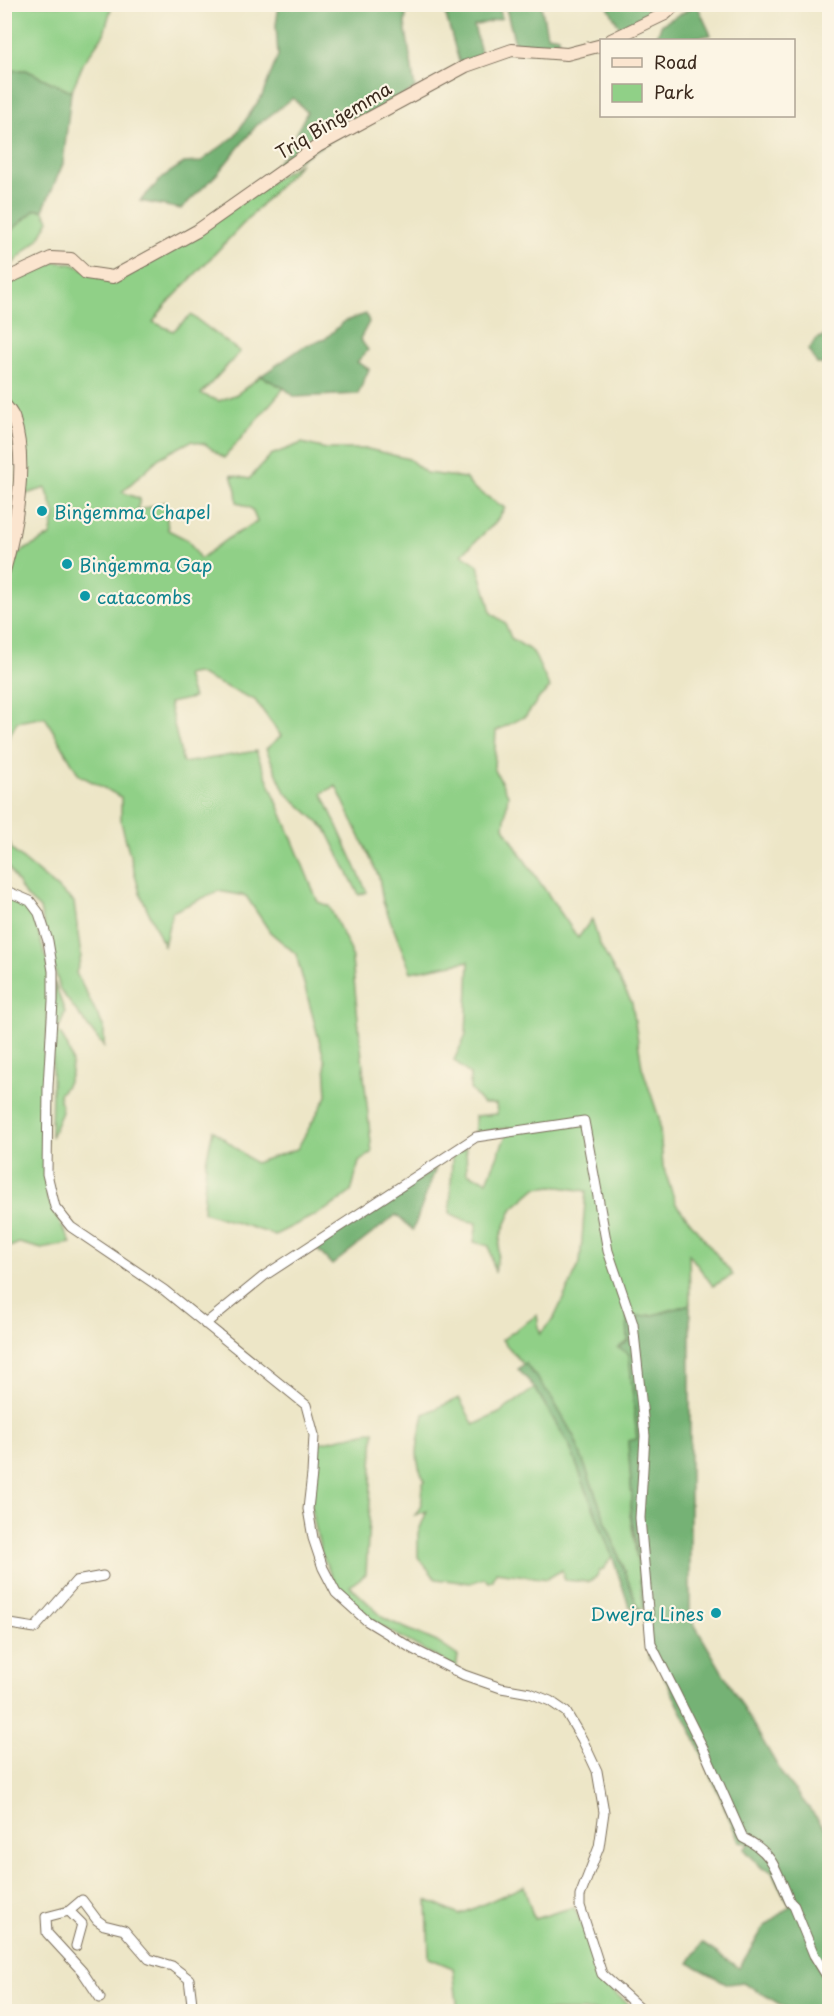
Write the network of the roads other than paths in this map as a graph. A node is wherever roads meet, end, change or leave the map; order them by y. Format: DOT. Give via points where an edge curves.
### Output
graph roads {
  1 [pos="676,4"];
  2 [pos="613,39"];
  3 [pos="600,46"];
  4 [pos="4,283"];
  5 [pos="4,404"];
  6 [pos="4,571"];
  7 [pos="4,890"];
  8 [pos="205,1324"];
  9 [pos="103,1576"];
  10 [pos="4,1623"];
  11 [pos="69,1911"];
  12 [pos="76,1946"];
  13 [pos="830,1981"];
  14 [pos="100,1998"];
  15 [pos="193,2012"];
  16 [pos="644,2012"];
  1 -- 2 [label="street" via="665,14"];
  3 -- 4 [label="street, Triq Binġemma" via="567,54 512,50 466,66 318,146 197,231 113,277 86,273 71,259 51,258"];
  5 -- 6 [label="street" via="14,418 20,458 13,543"];
  7 -- 8 [label="street" via="30,902 39,913 53,971 47,1174 55,1207 71,1227 164,1290"];
  8 -- 13 [label="street" via="264,1276 476,1137 584,1121 608,1251 633,1324 645,1436 640,1518 651,1644 743,1838 768,1855"];
  8 -- 16 [label="street" via="306,1405 314,1435 308,1509 323,1568 336,1593 367,1621 454,1670 501,1688 530,1693 566,1712 597,1771 604,1812 599,1847 579,1905 602,1974"];
  9 -- 10 [label="street" via="76,1581 35,1628"];
  11 -- 12 [label="street" via="82,1924"];
  11 -- 14 [label="street" via="46,1917 47,1933 82,1971"];
  11 -- 15 [label="street" via="82,1900 97,1920 124,1930 149,1959 172,1966 189,1979"];
}
